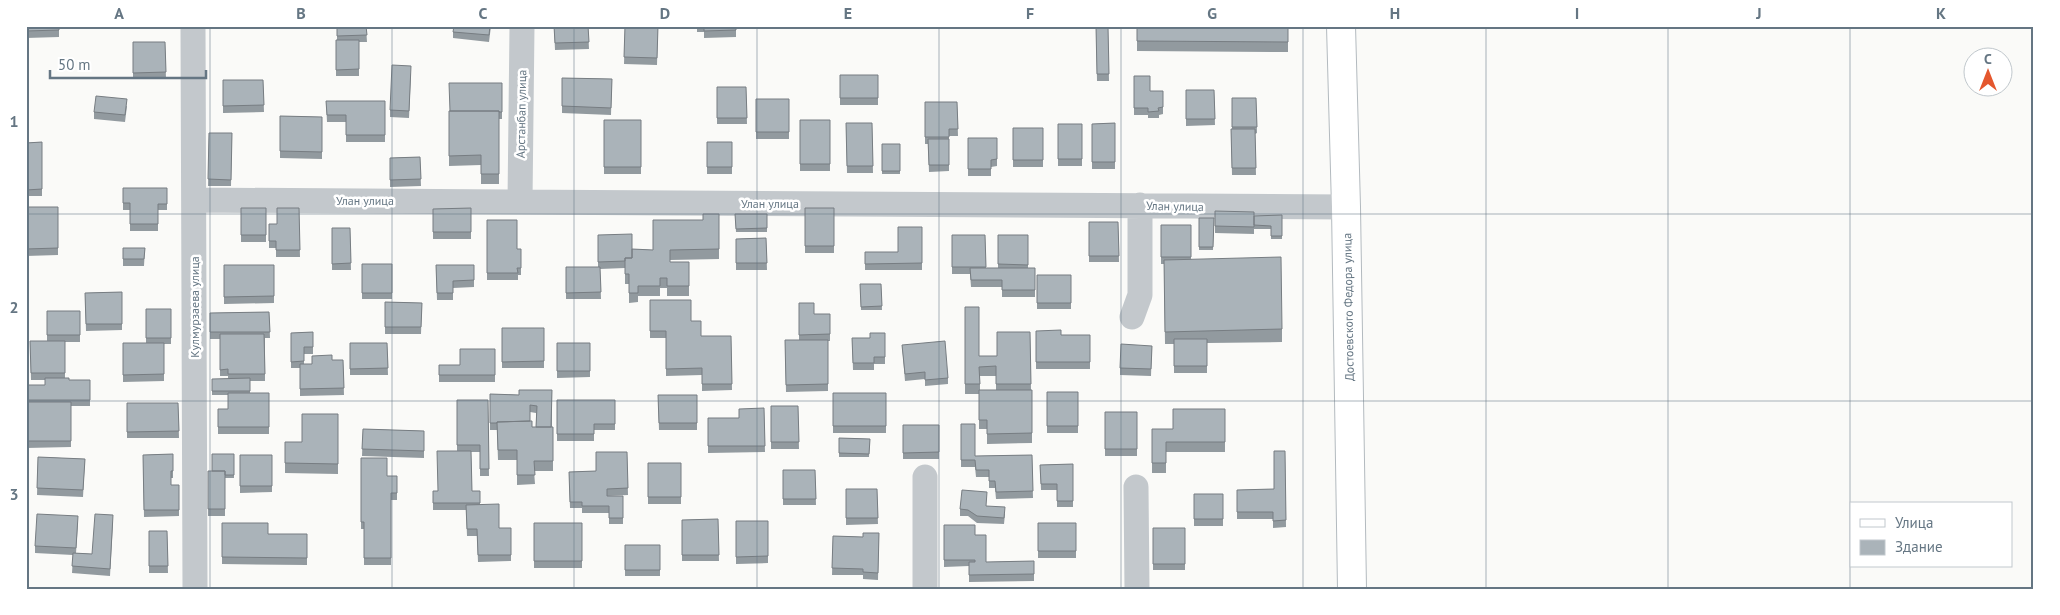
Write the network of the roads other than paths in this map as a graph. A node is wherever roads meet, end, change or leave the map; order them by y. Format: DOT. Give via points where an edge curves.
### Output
graph roads {
  1 [pos="192,26"];
  2 [pos="522,26"];
  3 [pos="1341,26"];
  4 [pos="194,200"];
  5 [pos="520,201"];
  6 [pos="1140,205"];
  7 [pos="1346,207"];
  8 [pos="1132,318"];
  9 [pos="925,478"];
  10 [pos="1136,487"];
  11 [pos="195,589"];
  12 [pos="925,589"];
  13 [pos="1137,589"];
  14 [pos="1352,589"];
  1 -- 4 [label="street, Кулмурзаева улица"];
  2 -- 5 [label="street, Арстанбап улица"];
  3 -- 7 [label="main road, Достоевского Федора улица"];
  4 -- 5 [label="street, Улан улица"];
  4 -- 11 [label="street, Кулмурзаева улица"];
  5 -- 6 [label="street, Улан улица"];
  6 -- 7 [label="street, Улан улица"];
  6 -- 8 [label="street" via="1140,295"];
  7 -- 14 [label="main road, Достоевского Федора улица"];
  9 -- 12 [label="street"];
  10 -- 13 [label="street"];
}
